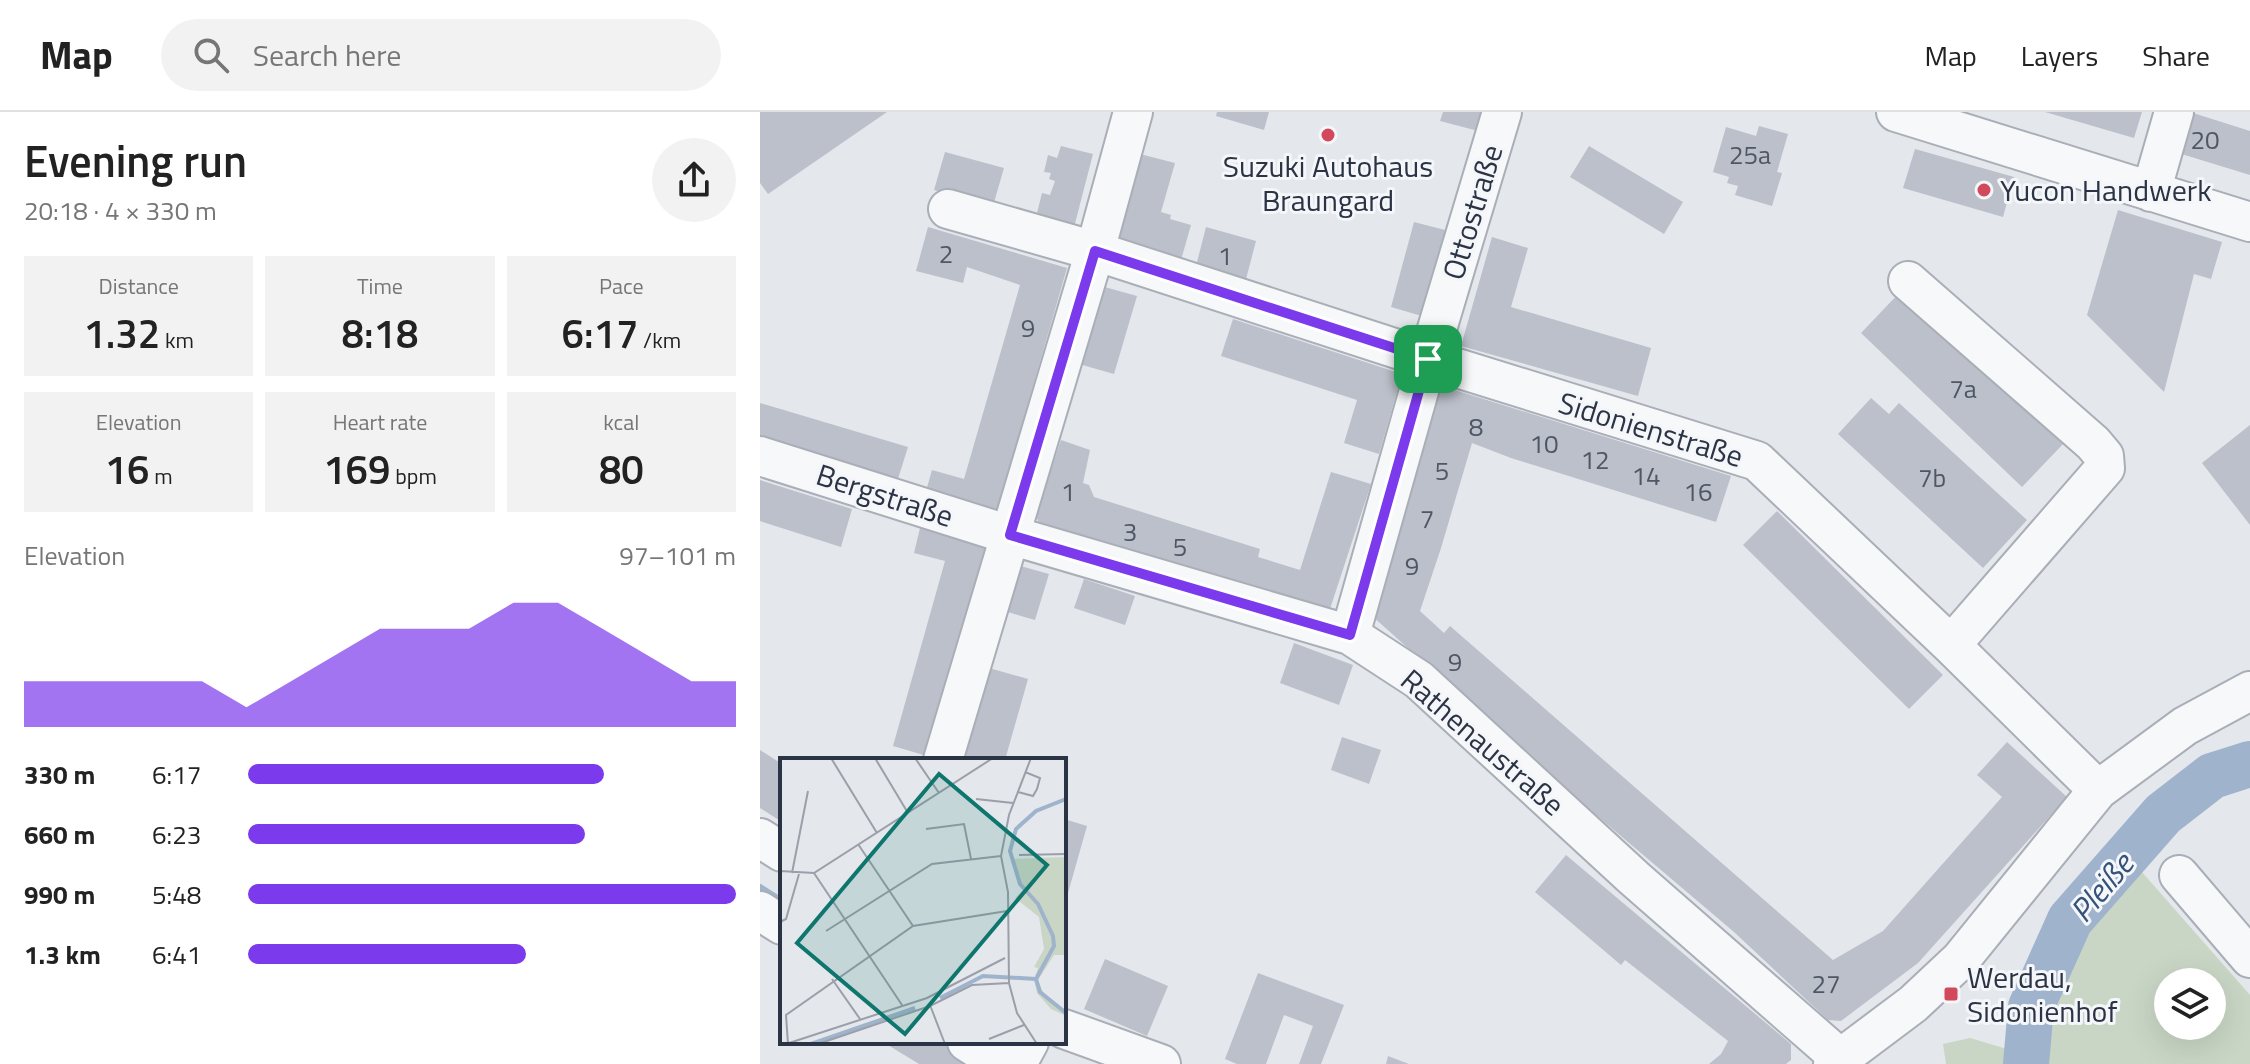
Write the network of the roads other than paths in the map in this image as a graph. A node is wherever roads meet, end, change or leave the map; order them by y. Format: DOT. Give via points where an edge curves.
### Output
graph roads {
  1 [pos="1133,112"];
  2 [pos="1502,112"];
  3 [pos="2174,112"];
  4 [pos="1912,114"];
  5 [pos="2151,192"];
  6 [pos="948,209"];
  7 [pos="2250,222"];
  8 [pos="1095,251"];
  9 [pos="1908,281"];
  10 [pos="1428,359"];
  11 [pos="760,456"];
  12 [pos="1010,535"];
  13 [pos="1350,635"];
  14 [pos="1951,645"];
  15 [pos="2250,691"];
  16 [pos="944,758"];
  17 [pos="2098,790"];
  18 [pos="760,838"];
  19 [pos="780,851"];
  20 [pos="2179,875"];
  21 [pos="760,911"];
  22 [pos="780,924"];
  23 [pos="2250,958"];
  24 [pos="1066,1030"];
  25 [pos="976,1044"];
  26 [pos="1019,1054"];
  27 [pos="1837,1061"];
  28 [pos="1161,1064"];
  1 -- 8 [label="street"];
  2 -- 10 [label="street, Ottostraße"];
  3 -- 5 [label="street"];
  4 -- 5 [label="street"];
  5 -- 7 [label="street"];
  6 -- 8 [label="street, Sidonienstraße"];
  8 -- 10 [label="street, Sidonienstraße"];
  8 -- 12 [label="street"];
  9 -- 14 [label="street" via="2104,456 2105,468"];
  10 -- 13 [label="street, Ottostraße"];
  10 -- 14 [label="street, Sidonienstraße" via="1757,461"];
  11 -- 12 [label="street, Bergstraße"];
  12 -- 13 [label="street, Rathenaustraße"];
  12 -- 16 [label="street"];
  13 -- 27 [label="street, Rathenaustraße" via="1419,680"];
  14 -- 17 [label="street, Sidonienstraße"];
  15 -- 17 [label="street" via="2185,726"];
  17 -- 27 [label="street" via="1961,959 1913,1004"];
  18 -- 19 [label="street"];
  20 -- 23 [label="street"];
  21 -- 22 [label="street"];
  24 -- 28 [label="street"];
  25 -- 26 [label="street"];
}
